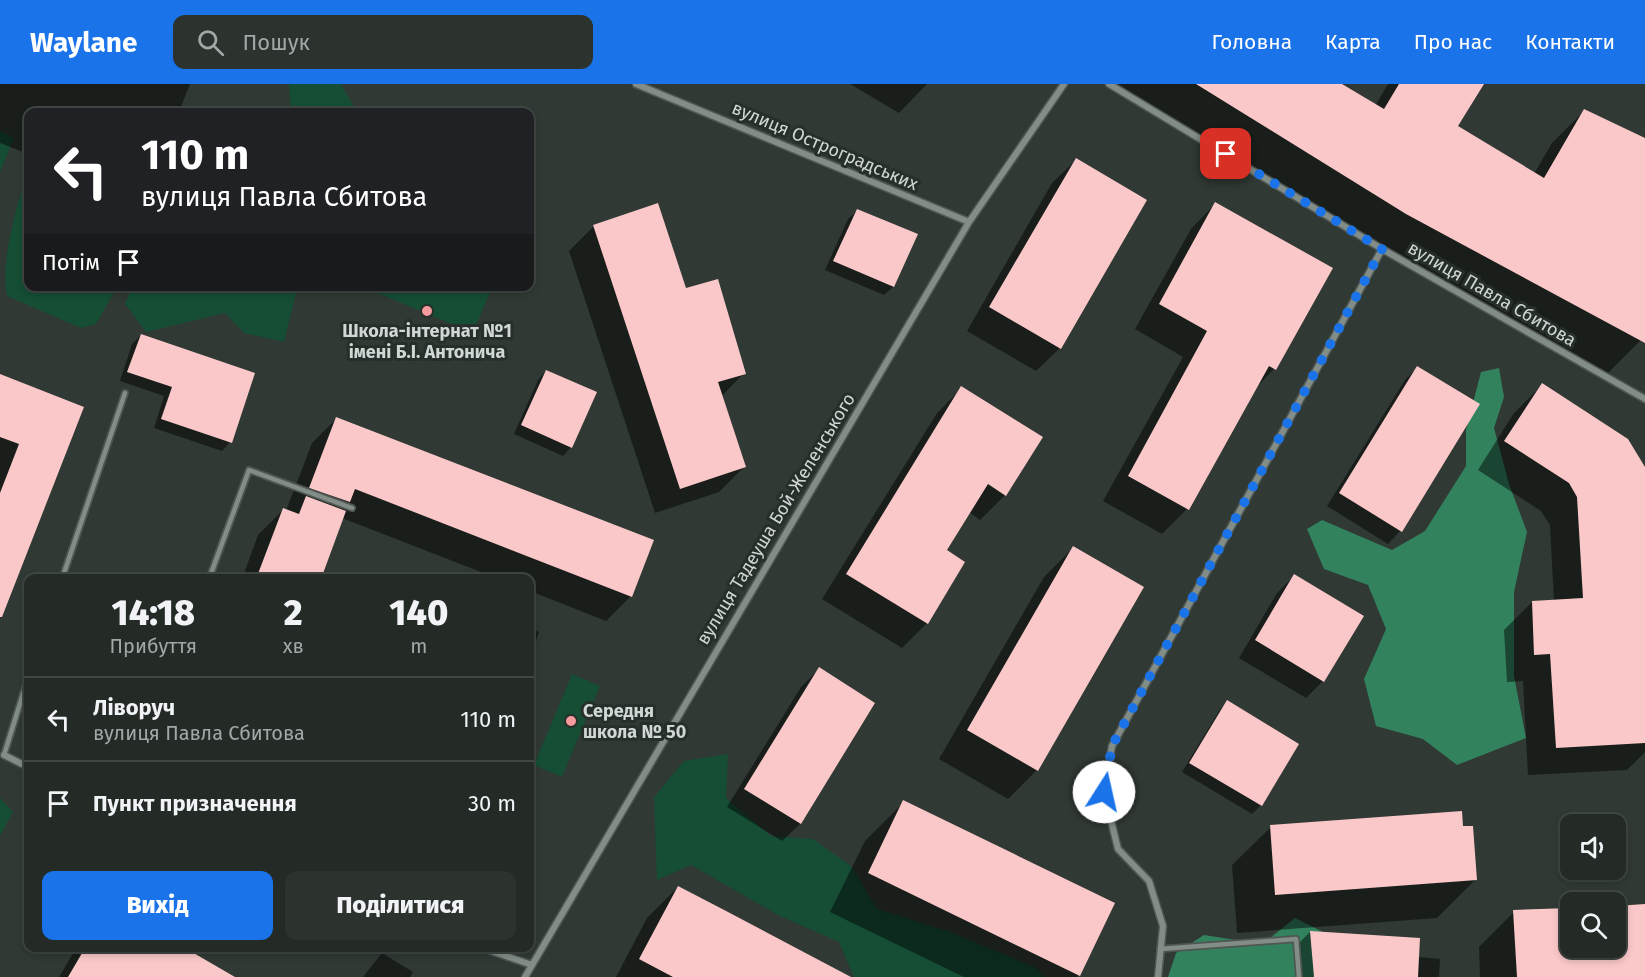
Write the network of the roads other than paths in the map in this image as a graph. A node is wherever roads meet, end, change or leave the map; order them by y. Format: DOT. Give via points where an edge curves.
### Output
graph roads {
  1 [pos="636,84"];
  2 [pos="1064,84"];
  3 [pos="1109,84"];
  4 [pos="969,222"];
  5 [pos="1382,249"];
  6 [pos="125,393"];
  7 [pos="1645,399"];
  8 [pos="352,508"];
  9 [pos="64,574"];
  10 [pos="211,574"];
  11 [pos="24,691"];
  12 [pos="4,755"];
  13 [pos="24,765"];
  14 [pos="1160,949"];
  15 [pos="495,952"];
  16 [pos="532,965"];
  17 [pos="525,977"];
  18 [pos="1158,977"];
  19 [pos="1299,977"];
  1 -- 4 [label="street, вулиця Остроградських"];
  2 -- 4 [label="street, вулиця Тадеуша Бой-Желенського"];
  3 -- 5 [label="street, вулиця Павла Сбитова"];
  4 -- 16 [label="street, вулиця Тадеуша Бой-Желенського"];
  5 -- 7 [label="street, вулиця Павла Сбитова"];
  5 -- 14 [label="street" via="1112,746 1104,792 1118,849 1149,881 1163,926"];
  6 -- 9 [label="lane"];
  8 -- 10 [label="lane" via="249,470"];
  11 -- 12 [label="lane"];
  12 -- 13 [label="street"];
  14 -- 18 [label="street"];
  14 -- 19 [label="lane" via="1296,939"];
  15 -- 16 [label="street"];
  16 -- 17 [label="street, вулиця Тадеуша Бой-Желенського"];
}
